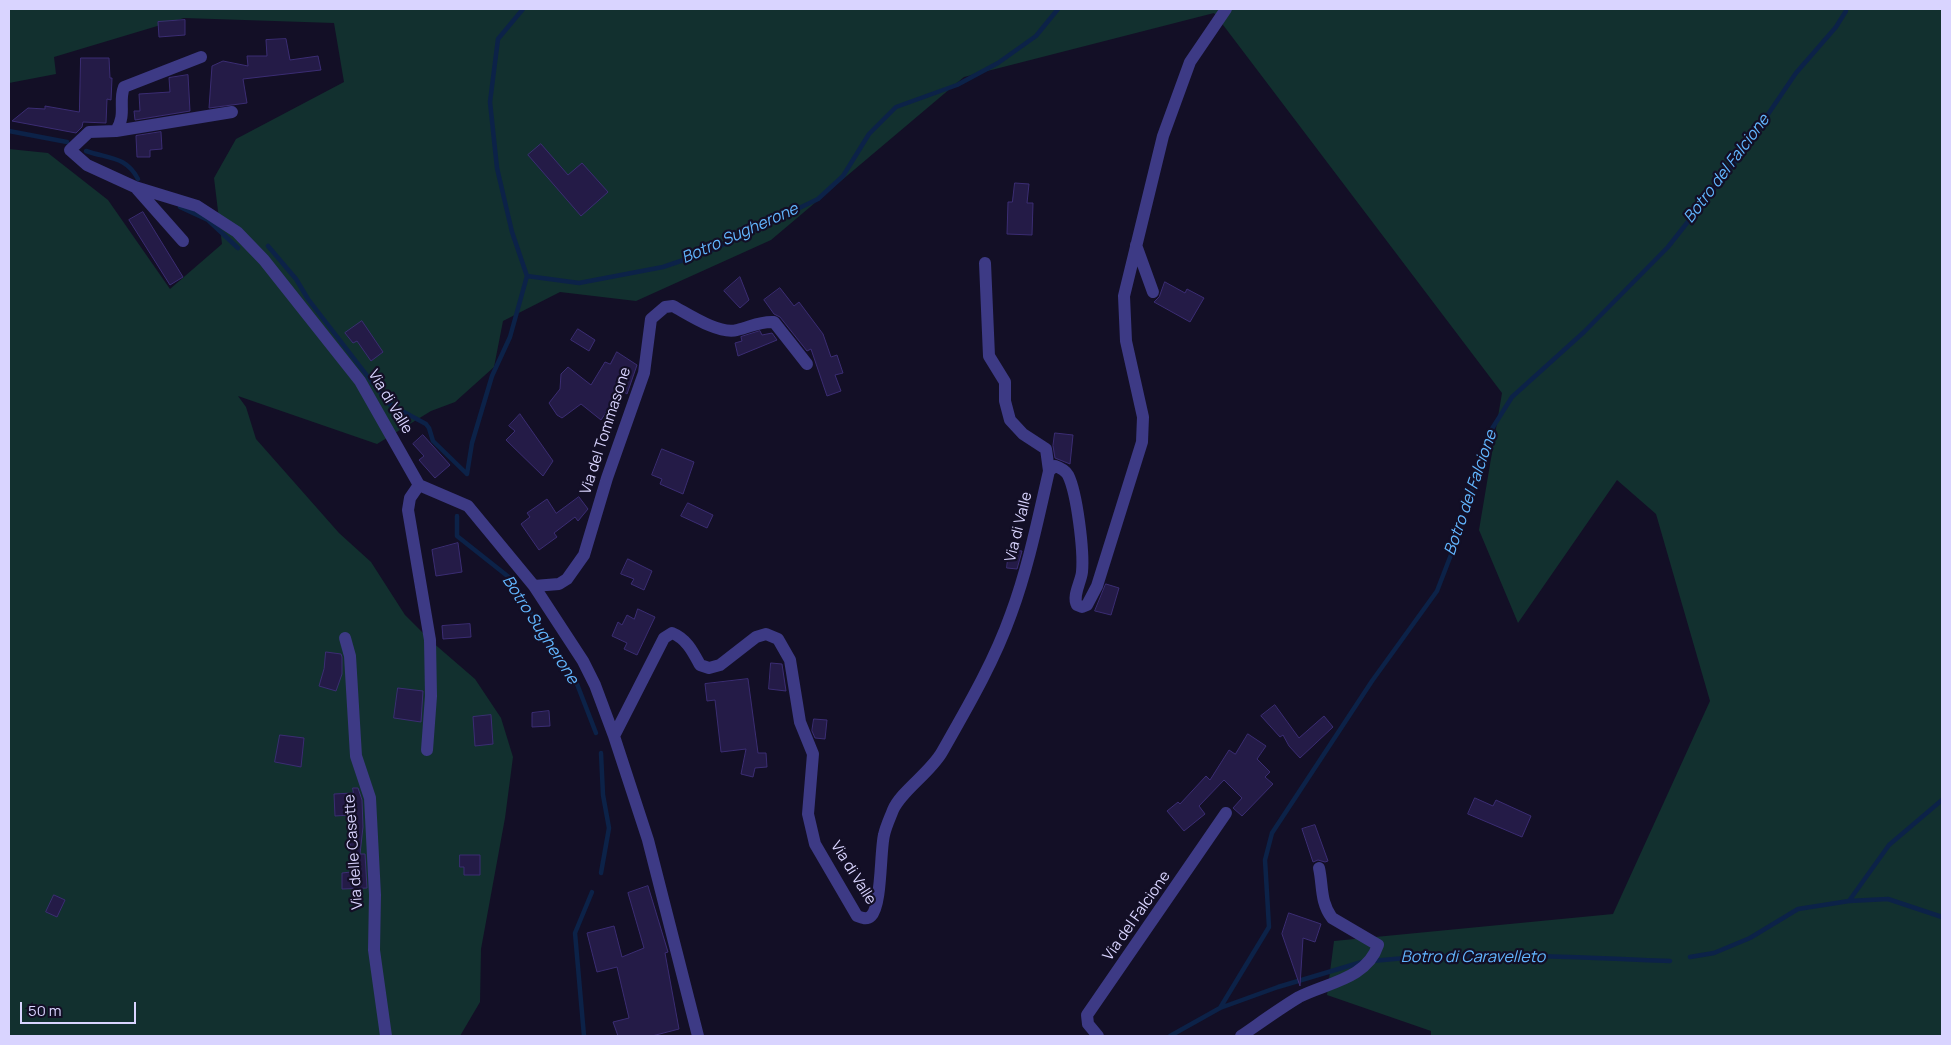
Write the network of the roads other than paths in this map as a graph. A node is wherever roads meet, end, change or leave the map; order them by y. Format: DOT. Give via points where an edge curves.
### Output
graph roads {
  1 [pos="1226,9"];
  2 [pos="201,56"];
  3 [pos="232,112"];
  4 [pos="116,132"];
  5 [pos="135,187"];
  6 [pos="183,241"];
  7 [pos="1136,245"];
  8 [pos="986,263"];
  9 [pos="1153,292"];
  10 [pos="807,364"];
  11 [pos="1049,472"];
  12 [pos="419,485"];
  13 [pos="534,586"];
  14 [pos="345,638"];
  15 [pos="614,736"];
  16 [pos="427,750"];
  17 [pos="1226,813"];
  18 [pos="1318,868"];
  19 [pos="386,1036"];
  20 [pos="698,1036"];
  21 [pos="1098,1036"];
  22 [pos="1241,1036"];
  1 -- 7 [label="street" via="1190,62 1163,136"];
  2 -- 4 [label="street" via="124,87 122,122"];
  3 -- 4 [label="street"];
  4 -- 5 [label="street, Via di Valle" via="89,132 70,150 87,165"];
  5 -- 6 [label="street"];
  5 -- 12 [label="street, Via di Valle" via="197,206 237,232 258,253 360,381"];
  7 -- 9 [label="street"];
  7 -- 11 [label="street" via="1124,296 1126,341 1143,417 1142,442 1097,586 1087,605 1082,607 1075,602 1083,561 1072,489 1062,469 1056,466"];
  8 -- 11 [label="street, Via di Valle" via="989,356 1005,382 1004,401 1010,420 1023,434 1046,449"];
  10 -- 13 [label="street, Via del Tommasone" via="774,322 761,321 735,331 721,329 672,306 665,307 651,319 644,373 584,555 567,579 558,584"];
  11 -- 15 [label="street, Via di Valle" via="1012,614 993,659 941,755 894,807 884,835 876,908 871,916 865,919 857,916 815,844 808,814 813,754 800,722 790,660 778,639 766,634 756,637 720,665 709,668 700,665 691,649 672,633 664,638"];
  12 -- 13 [label="street" via="468,506"];
  12 -- 16 [label="street" via="410,498 408,510 430,640 431,696"];
  13 -- 15 [label="street" via="583,661"];
  14 -- 19 [label="street, Via delle Casette" via="350,656 356,756 370,798 374,950"];
  15 -- 20 [label="street" via="648,840"];
  17 -- 21 [label="street, Via del Falcione" via="1087,1015 1088,1024"];
  18 -- 22 [label="street" via="1321,898 1327,911 1332,918 1378,945 1376,951 1355,972 1338,983 1301,996"];
}
